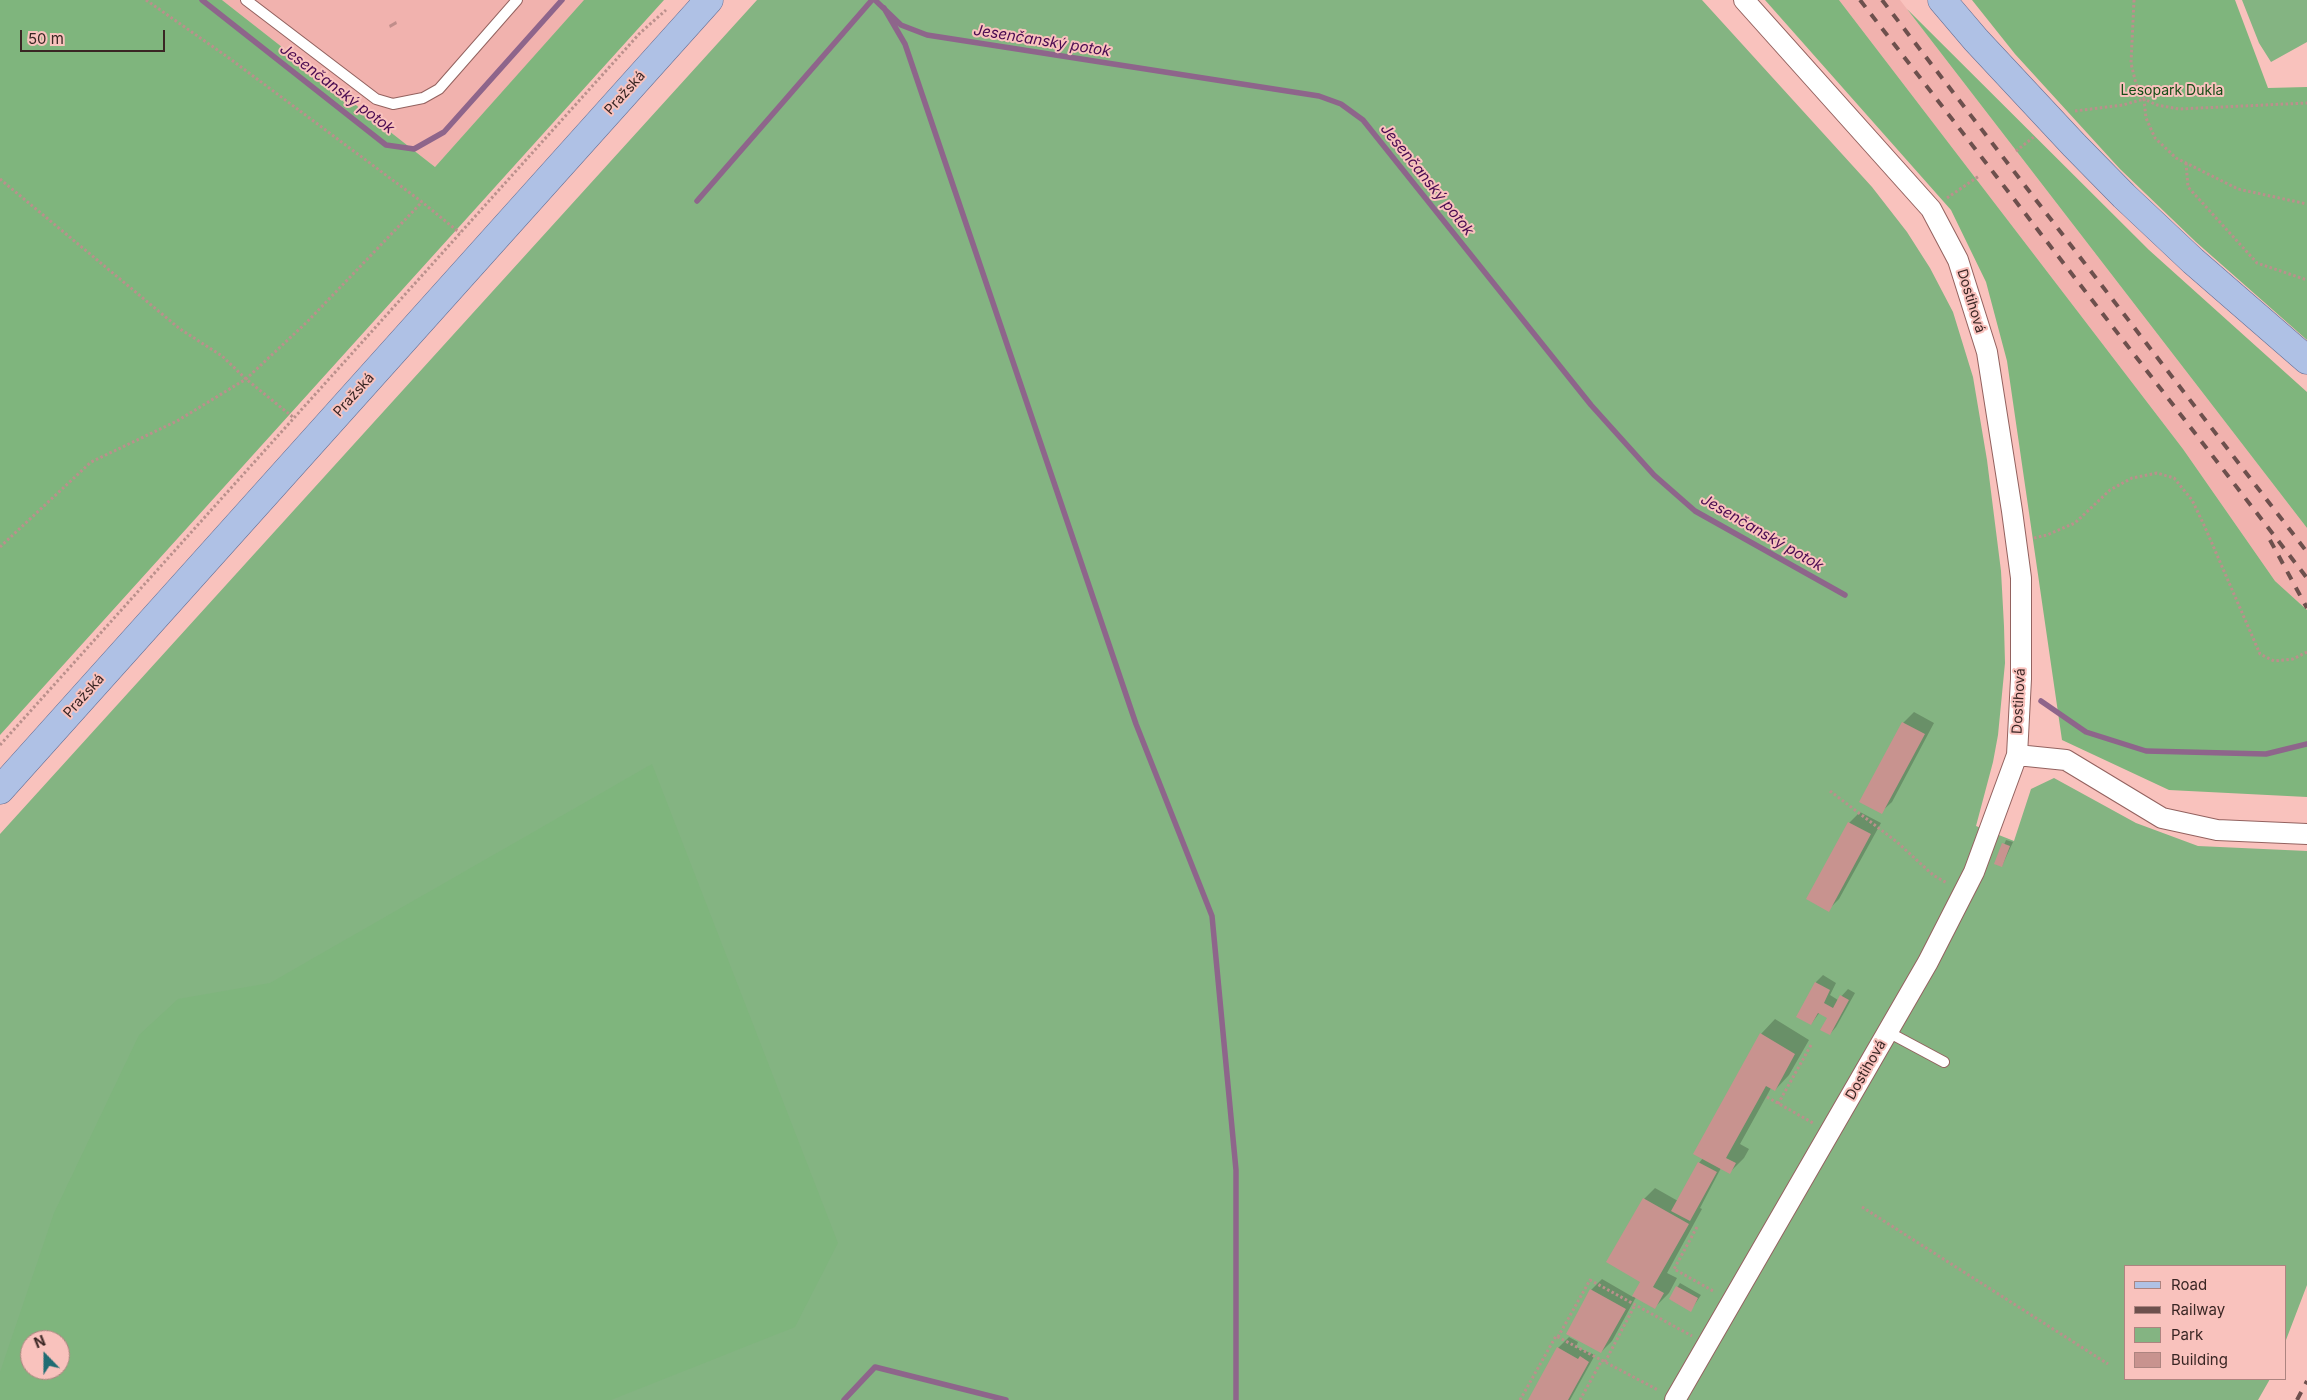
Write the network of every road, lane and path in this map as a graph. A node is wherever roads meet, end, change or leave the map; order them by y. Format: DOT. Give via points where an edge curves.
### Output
graph roads {
  1 [pos="146,0"];
  2 [pos="246,0"];
  3 [pos="517,0"];
  4 [pos="709,0"];
  5 [pos="1744,0"];
  6 [pos="1942,0"];
  7 [pos="2132,1"];
  8 [pos="671,6"];
  9 [pos="2144,98"];
  10 [pos="2307,103"];
  11 [pos="2074,111"];
  12 [pos="2035,136"];
  13 [pos="2016,151"];
  14 [pos="2186,163"];
  15 [pos="1979,176"];
  16 [pos="0,179"];
  17 [pos="422,202"];
  18 [pos="2307,204"];
  19 [pos="1931,209"];
  20 [pos="460,233"];
  21 [pos="2307,280"];
  22 [pos="2307,360"];
  23 [pos="246,380"];
  24 [pos="294,418"];
  25 [pos="2016,542"];
  26 [pos="0,547"];
  27 [pos="2307,652"];
  28 [pos="0,745"];
  29 [pos="2016,756"];
  30 [pos="0,790"];
  31 [pos="1830,791"];
  32 [pos="2307,834"];
  33 [pos="1964,893"];
  34 [pos="1888,1032"];
  35 [pos="1811,1045"];
  36 [pos="1944,1062"];
  37 [pos="1767,1097"];
  38 [pos="1778,1104"];
  39 [pos="1820,1127"];
  40 [pos="1862,1207"];
  41 [pos="1698,1227"];
  42 [pos="1722,1296"];
  43 [pos="1635,1305"];
  44 [pos="1558,1337"];
  45 [pos="1698,1339"];
  46 [pos="1603,1361"];
  47 [pos="2108,1364"];
  48 [pos="1670,1397"];
  49 [pos="1520,1400"];
  50 [pos="1580,1400"];
  1 -- 17 [label="path"];
  2 -- 3 [label="lane" via="376,100 393,104 424,98 439,89"];
  4 -- 30 [label="main road, Pražská"];
  5 -- 19 [label="street, Dostihová"];
  6 -- 22 [label="main road" via="2118,190 2193,261"];
  7 -- 9 [label="path" via="2131,63 2136,84"];
  8 -- 20 [label="path" via="640,33"];
  9 -- 10 [label="path" via="2178,109"];
  9 -- 11 [label="path" via="2123,105"];
  9 -- 14 [label="path" via="2146,118 2155,138"];
  12 -- 13 [label="path"];
  14 -- 18 [label="path" via="2238,189"];
  14 -- 21 [label="path" via="2188,187 2257,263"];
  15 -- 19 [label="path"];
  16 -- 23 [label="path" via="180,329 222,356"];
  17 -- 20 [label="path"];
  17 -- 23 [label="path" via="307,322"];
  19 -- 25 [label="street, Dostihová" via="1958,260 1988,352"];
  20 -- 24 [label="path"];
  23 -- 24 [label="path"];
  23 -- 26 [label="path" via="177,421 91,462"];
  24 -- 28 [label="path"];
  25 -- 27 [label="path" via="2047,535 2075,523 2110,490 2132,478 2157,473 2174,478 2192,500 2204,524 2260,654 2274,662 2293,659"];
  25 -- 29 [label="street, Dostihová" via="2020,578 2021,670"];
  29 -- 32 [label="street" via="2066,760 2162,818 2217,830"];
  29 -- 33 [label="street, Dostihová" via="1982,853"];
  31 -- 33 [label="path" via="1897,842 1932,874"];
  33 -- 34 [label="street, Dostihová"];
  34 -- 36 [label="lane"];
  34 -- 48 [label="street, Dostihová"];
  35 -- 38 [label="path"];
  37 -- 38 [label="path"];
  38 -- 39 [label="path"];
  40 -- 47 [label="path"];
  41 -- 42 [label="path" via="1674,1269"];
  43 -- 44 [label="path" via="1590,1280"];
  43 -- 45 [label="path"];
  43 -- 46 [label="path"];
  44 -- 46 [label="path"];
  44 -- 49 [label="path"];
  46 -- 48 [label="path"];
  46 -- 50 [label="path"];
}
